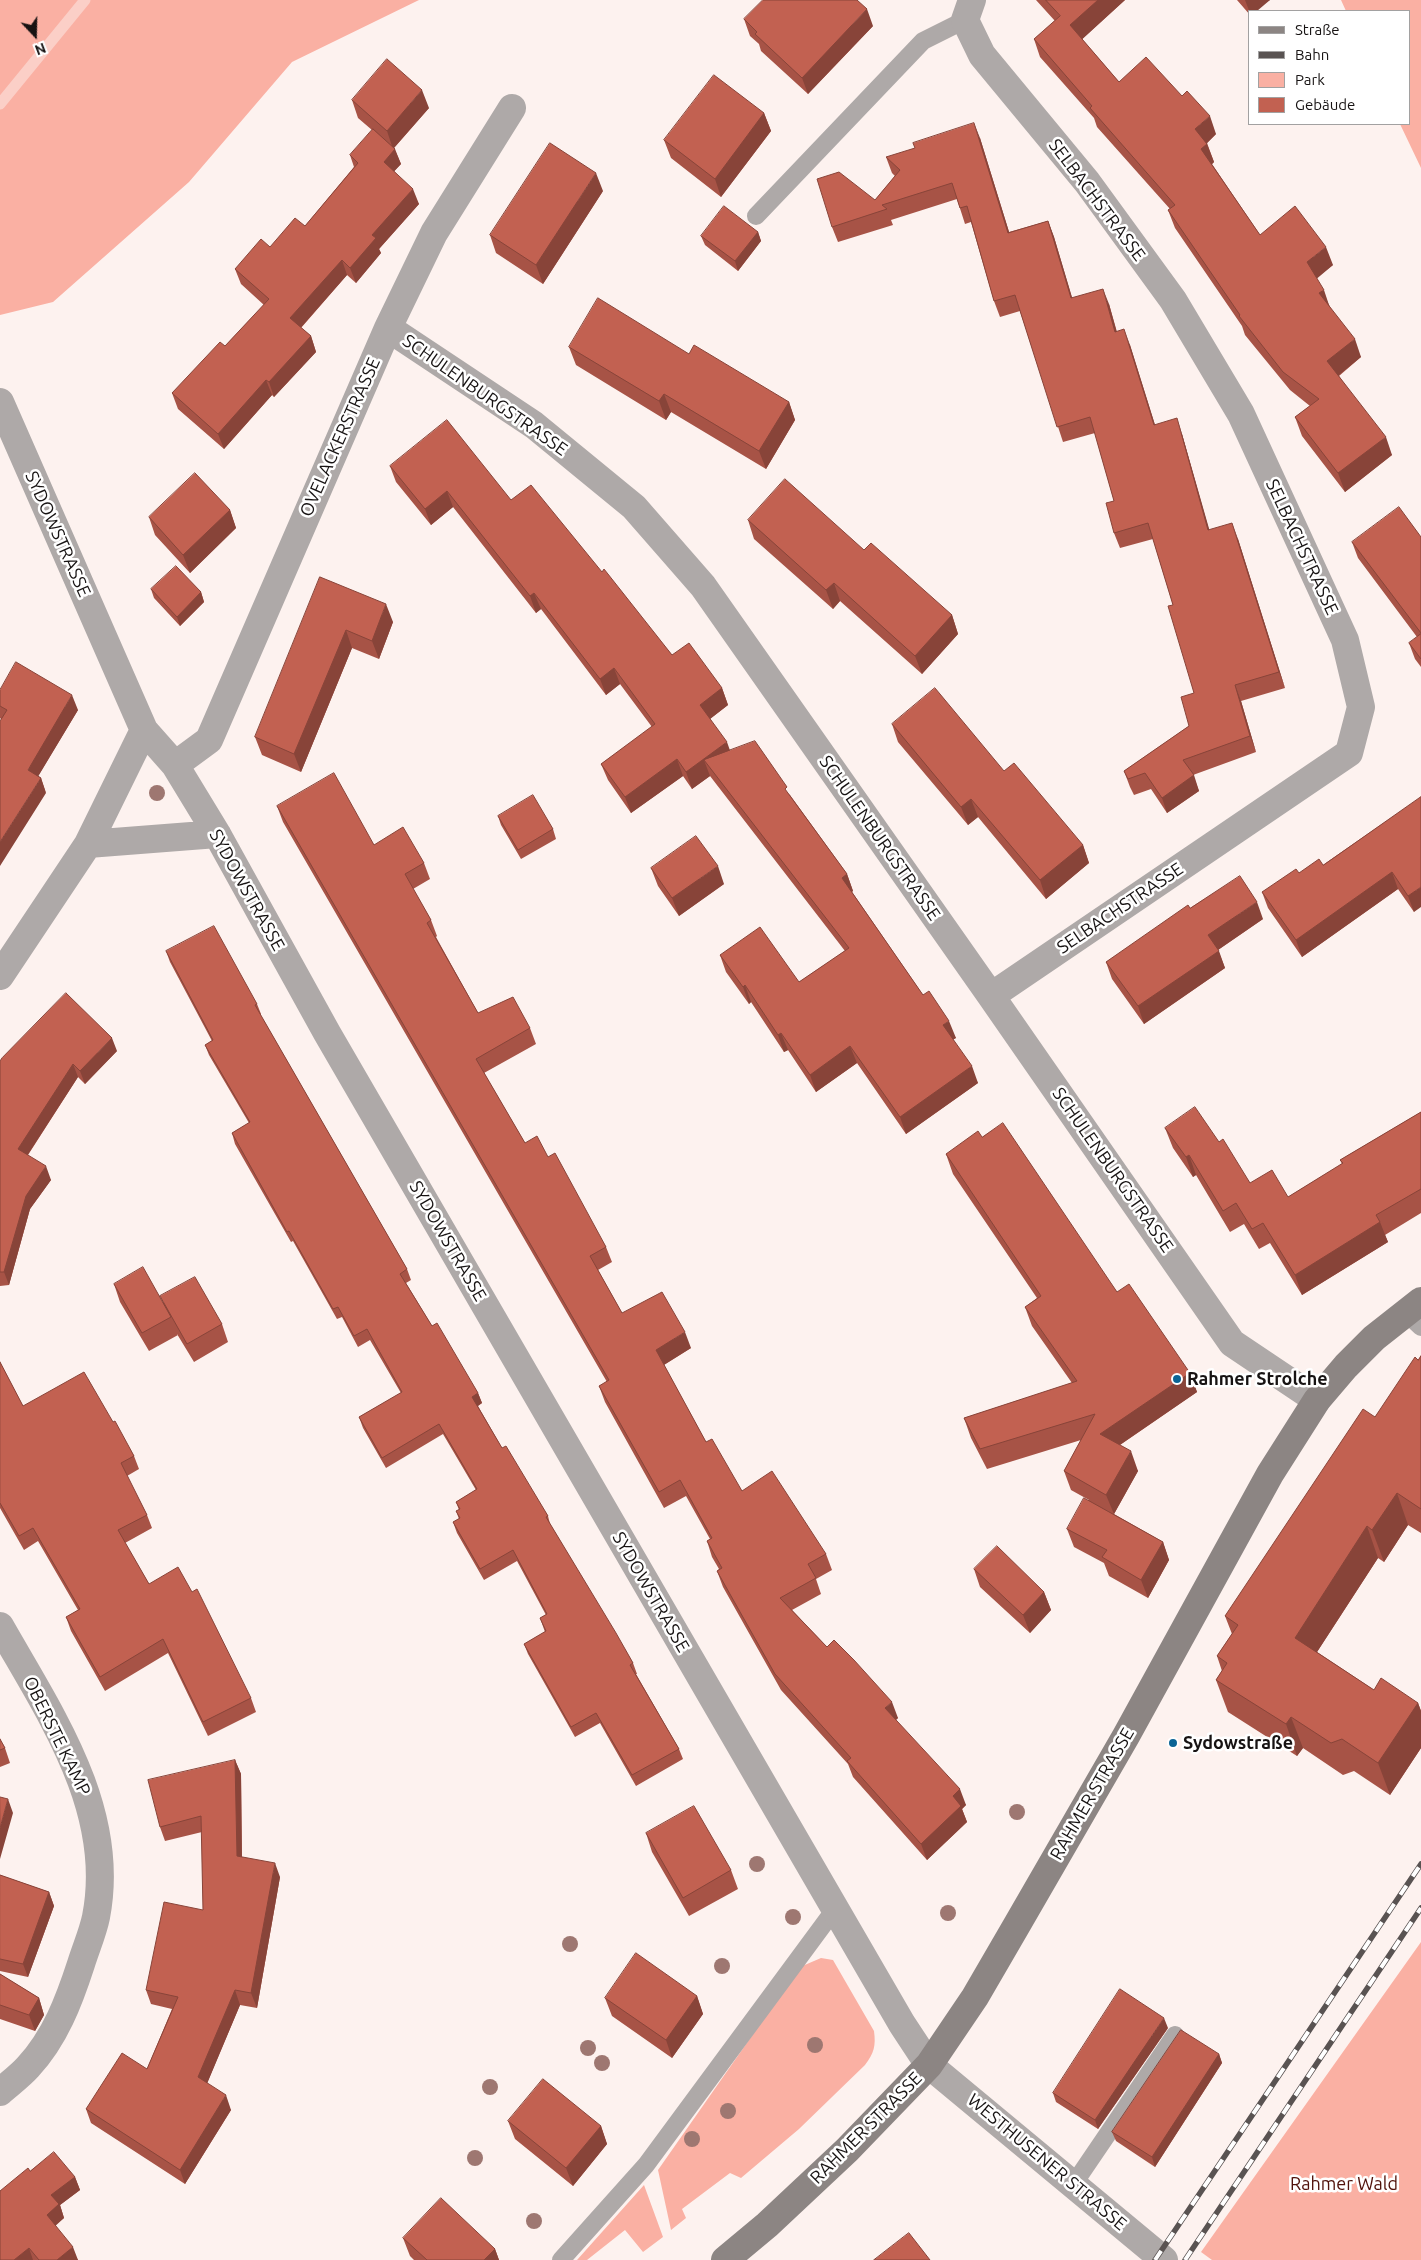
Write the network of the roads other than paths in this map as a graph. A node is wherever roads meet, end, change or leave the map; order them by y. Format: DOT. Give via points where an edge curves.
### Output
graph roads {
  1 [pos="969,10"];
  2 [pos="512,108"];
  3 [pos="756,216"];
  4 [pos="388,328"];
  5 [pos="0,402"];
  6 [pos="144,730"];
  7 [pos="175,765"];
  8 [pos="217,834"];
  9 [pos="88,844"];
  10 [pos="0,976"];
  11 [pos="991,996"];
  12 [pos="1416,1313"];
  13 [pos="1317,1400"];
  14 [pos="0,1626"];
  15 [pos="835,1909"];
  16 [pos="1176,2035"];
  17 [pos="929,2065"];
  18 [pos="0,2092"];
  19 [pos="1074,2185"];
  20 [pos="561,2260"];
  21 [pos="725,2260"];
  22 [pos="1164,2260"];
  1 -- 3 [label="lane" via="923,41"];
  1 -- 11 [label="street, SELBACHSTRASSE" via="982,55 1087,182 1173,300 1241,414 1345,640 1361,707 1349,753"];
  2 -- 4 [label="street, OVELACKERSTRASSE" via="434,233"];
  4 -- 7 [label="street, OVELACKERSTRASSE" via="209,740"];
  4 -- 11 [label="street, SCHULENBURGSTRASSE" via="534,425 634,507 703,586"];
  5 -- 6 [label="street, SYDOWSTRASSE"];
  6 -- 7 [label="street, SYDOWSTRASSE"];
  6 -- 9 [label="street"];
  7 -- 8 [label="street, SYDOWSTRASSE"];
  8 -- 9 [label="street"];
  8 -- 15 [label="street, SYDOWSTRASSE" via="327,1033"];
  9 -- 10 [label="street"];
  11 -- 13 [label="street, SCHULENBURGSTRASSE" via="1232,1343"];
  12 -- 13 [label="main road, RAHMER STRASSE" via="1389,1324"];
  13 -- 17 [label="main road, RAHMER STRASSE" via="1270,1474 1126,1736 1004,1948"];
  14 -- 18 [label="street, OBERSTE KAMP" via="55,1723 79,1774 96,1828 99,1849 96,1917 70,1997 41,2052"];
  15 -- 17 [label="street, SYDOWSTRASSE"];
  15 -- 20 [label="lane" via="646,2166"];
  16 -- 19 [label="lane"];
  17 -- 19 [label="street, WESTHUSENER STRASSE"];
  17 -- 21 [label="main road, RAHMER STRASSE" via="847,2150"];
  19 -- 22 [label="street, WESTHUSENER STRASSE"];
}
